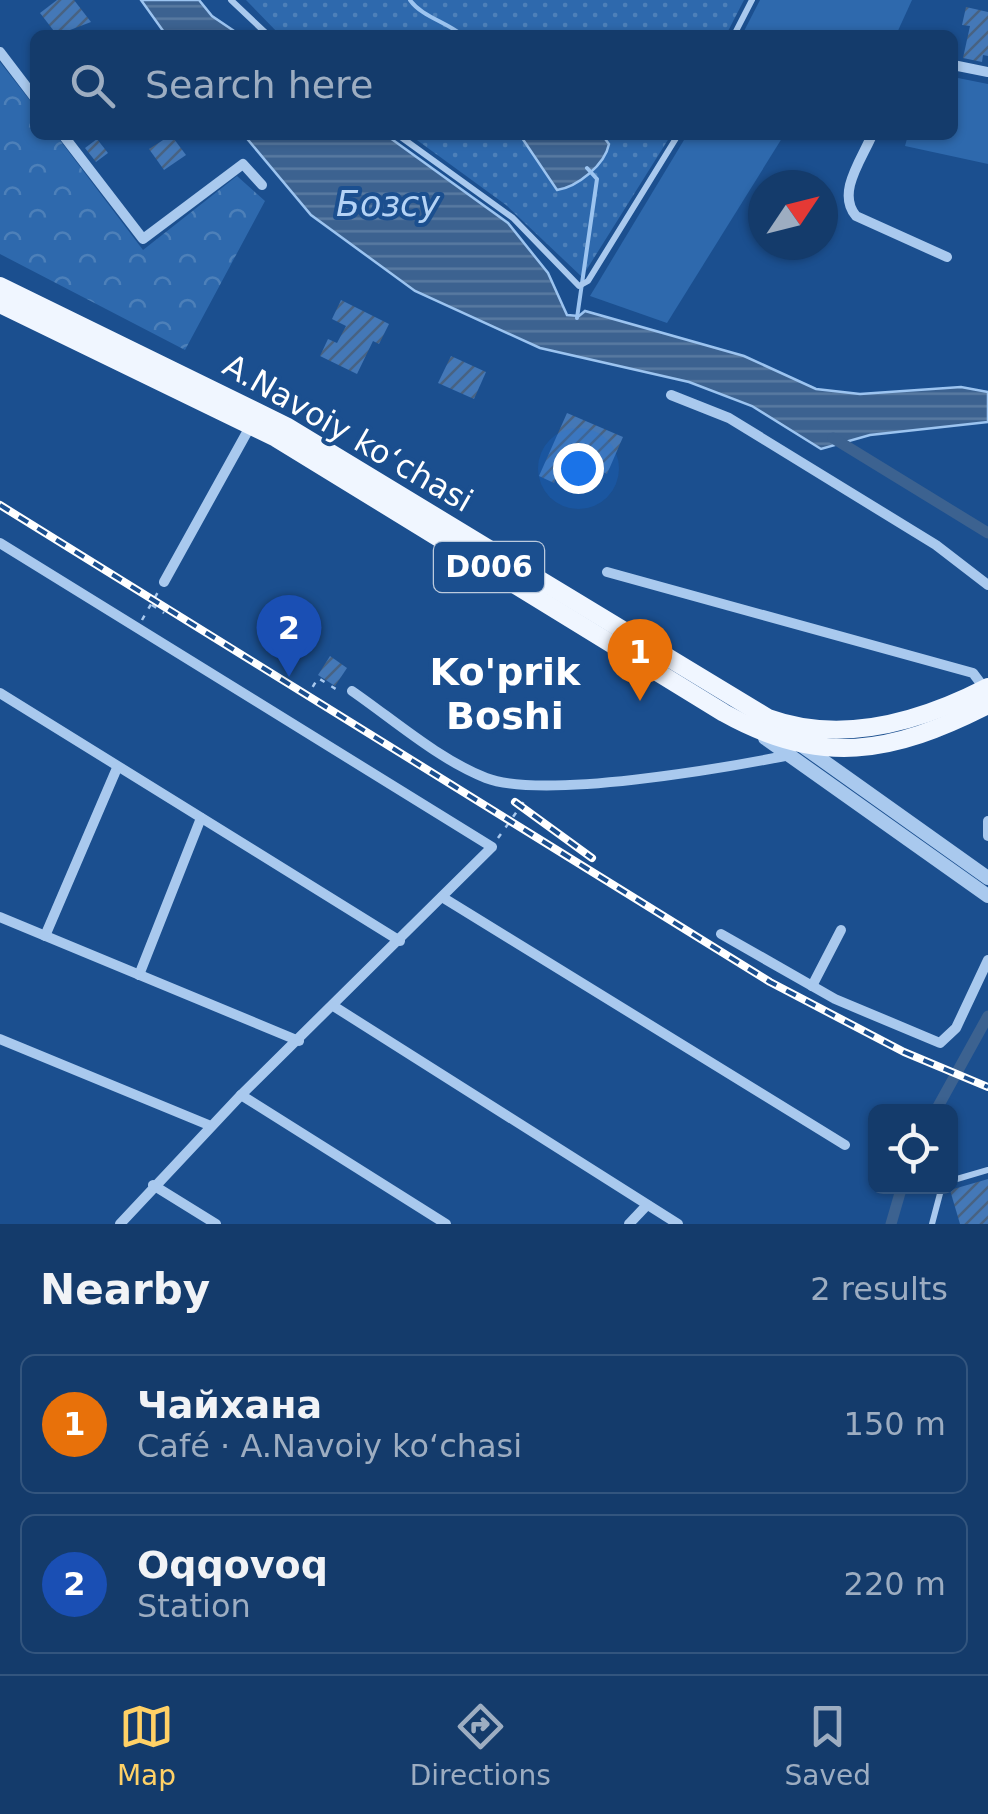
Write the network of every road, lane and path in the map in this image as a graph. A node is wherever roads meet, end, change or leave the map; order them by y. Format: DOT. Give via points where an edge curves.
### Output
graph roads {
  1 [pos="231,0"];
  2 [pos="752,0"];
  3 [pos="263,30"];
  4 [pos="737,30"];
  5 [pos="0,52"];
  6 [pos="958,66"];
  7 [pos="988,72"];
  8 [pos="30,91"];
  9 [pos="68,140"];
  10 [pos="405,140"];
  11 [pos="675,140"];
  12 [pos="870,140"];
  13 [pos="262,186"];
  14 [pos="946,257"];
  15 [pos="0,286"];
  16 [pos="0,304"];
  17 [pos="671,395"];
  18 [pos="246,413"];
  19 [pos="0,542"];
  20 [pos="608,572"];
  21 [pos="164,582"];
  22 [pos="988,585"];
  23 [pos="151,604"];
  24 [pos="164,612"];
  25 [pos="138,628"];
  26 [pos="352,690"];
  27 [pos="0,692"];
  28 [pos="987,693"];
  29 [pos="306,698"];
  30 [pos="753,721"];
  31 [pos="802,728"];
  32 [pos="798,751"];
  33 [pos="117,768"];
  34 [pos="535,787"];
  35 [pos="201,818"];
  36 [pos="988,820"];
  37 [pos="988,836"];
  38 [pos="492,847"];
  39 [pos="988,878"];
  40 [pos="988,896"];
  41 [pos="442,897"];
  42 [pos="0,918"];
  43 [pos="841,930"];
  44 [pos="721,934"];
  45 [pos="46,936"];
  46 [pos="400,941"];
  47 [pos="988,960"];
  48 [pos="139,974"];
  49 [pos="812,986"];
  50 [pos="335,1007"];
  51 [pos="0,1039"];
  52 [pos="298,1040"];
  53 [pos="241,1095"];
  54 [pos="212,1126"];
  55 [pos="846,1145"];
  56 [pos="988,1170"];
  57 [pos="958,1178"];
  58 [pos="153,1185"];
  59 [pos="940,1194"];
  60 [pos="647,1206"];
  61 [pos="120,1224"];
  62 [pos="216,1224"];
  63 [pos="446,1224"];
  64 [pos="628,1224"];
  65 [pos="678,1224"];
  66 [pos="932,1224"];
  1 -- 3 [label="lane"];
  2 -- 4 [label="lane"];
  5 -- 8 [label="street"];
  6 -- 7 [label="street"];
  9 -- 13 [label="street" via="144,239 243,164"];
  10 -- 11 [label="lane" via="513,218 580,286"];
  12 -- 14 [label="street" via="846,196 848,206 856,216"];
  15 -- 18 [label="main road, A.Navoiy ko‘chasi / D006"];
  16 -- 18 [label="main road, D006"];
  17 -- 22 [label="street" via="729,418 936,544"];
  18 -- 21 [label="street"];
  18 -- 30 [label="main road, D006"];
  19 -- 25 [label="street"];
  20 -- 28 [label="street" via="973,673"];
  21 -- 23 [label="path"];
  23 -- 24 [label="path"];
  23 -- 25 [label="path"];
  25 -- 38 [label="street"];
  26 -- 29 [label="path" via="348,696 318,678"];
  26 -- 34 [label="street" via="472,772"];
  27 -- 33 [label="street"];
  28 -- 31 [label="main road, D006" via="887,724"];
  28 -- 32 [label="main road, D006" via="887,742"];
  30 -- 31 [label="main road, D006"];
  30 -- 32 [label="main road, D006"];
  31 -- 32 [label="street"];
  32 -- 34 [label="street"];
  32 -- 39 [label="street"];
  32 -- 40 [label="street"];
  33 -- 35 [label="street"];
  33 -- 45 [label="street"];
  34 -- 38 [label="path"];
  35 -- 46 [label="street"];
  35 -- 48 [label="street"];
  36 -- 37 [label="street"];
  38 -- 41 [label="street"];
  41 -- 46 [label="street"];
  41 -- 55 [label="street"];
  42 -- 45 [label="street"];
  43 -- 49 [label="street"];
  44 -- 49 [label="street"];
  45 -- 48 [label="street"];
  46 -- 50 [label="street"];
  47 -- 49 [label="street" via="956,1028 940,1043"];
  48 -- 52 [label="street"];
  50 -- 52 [label="street"];
  50 -- 60 [label="street"];
  51 -- 54 [label="street"];
  52 -- 53 [label="street"];
  53 -- 54 [label="street"];
  53 -- 63 [label="street"];
  54 -- 58 [label="street"];
  56 -- 57 [label="lane"];
  58 -- 61 [label="street"];
  58 -- 62 [label="street"];
  59 -- 66 [label="lane"];
  60 -- 64 [label="street"];
  60 -- 65 [label="street"];
}
